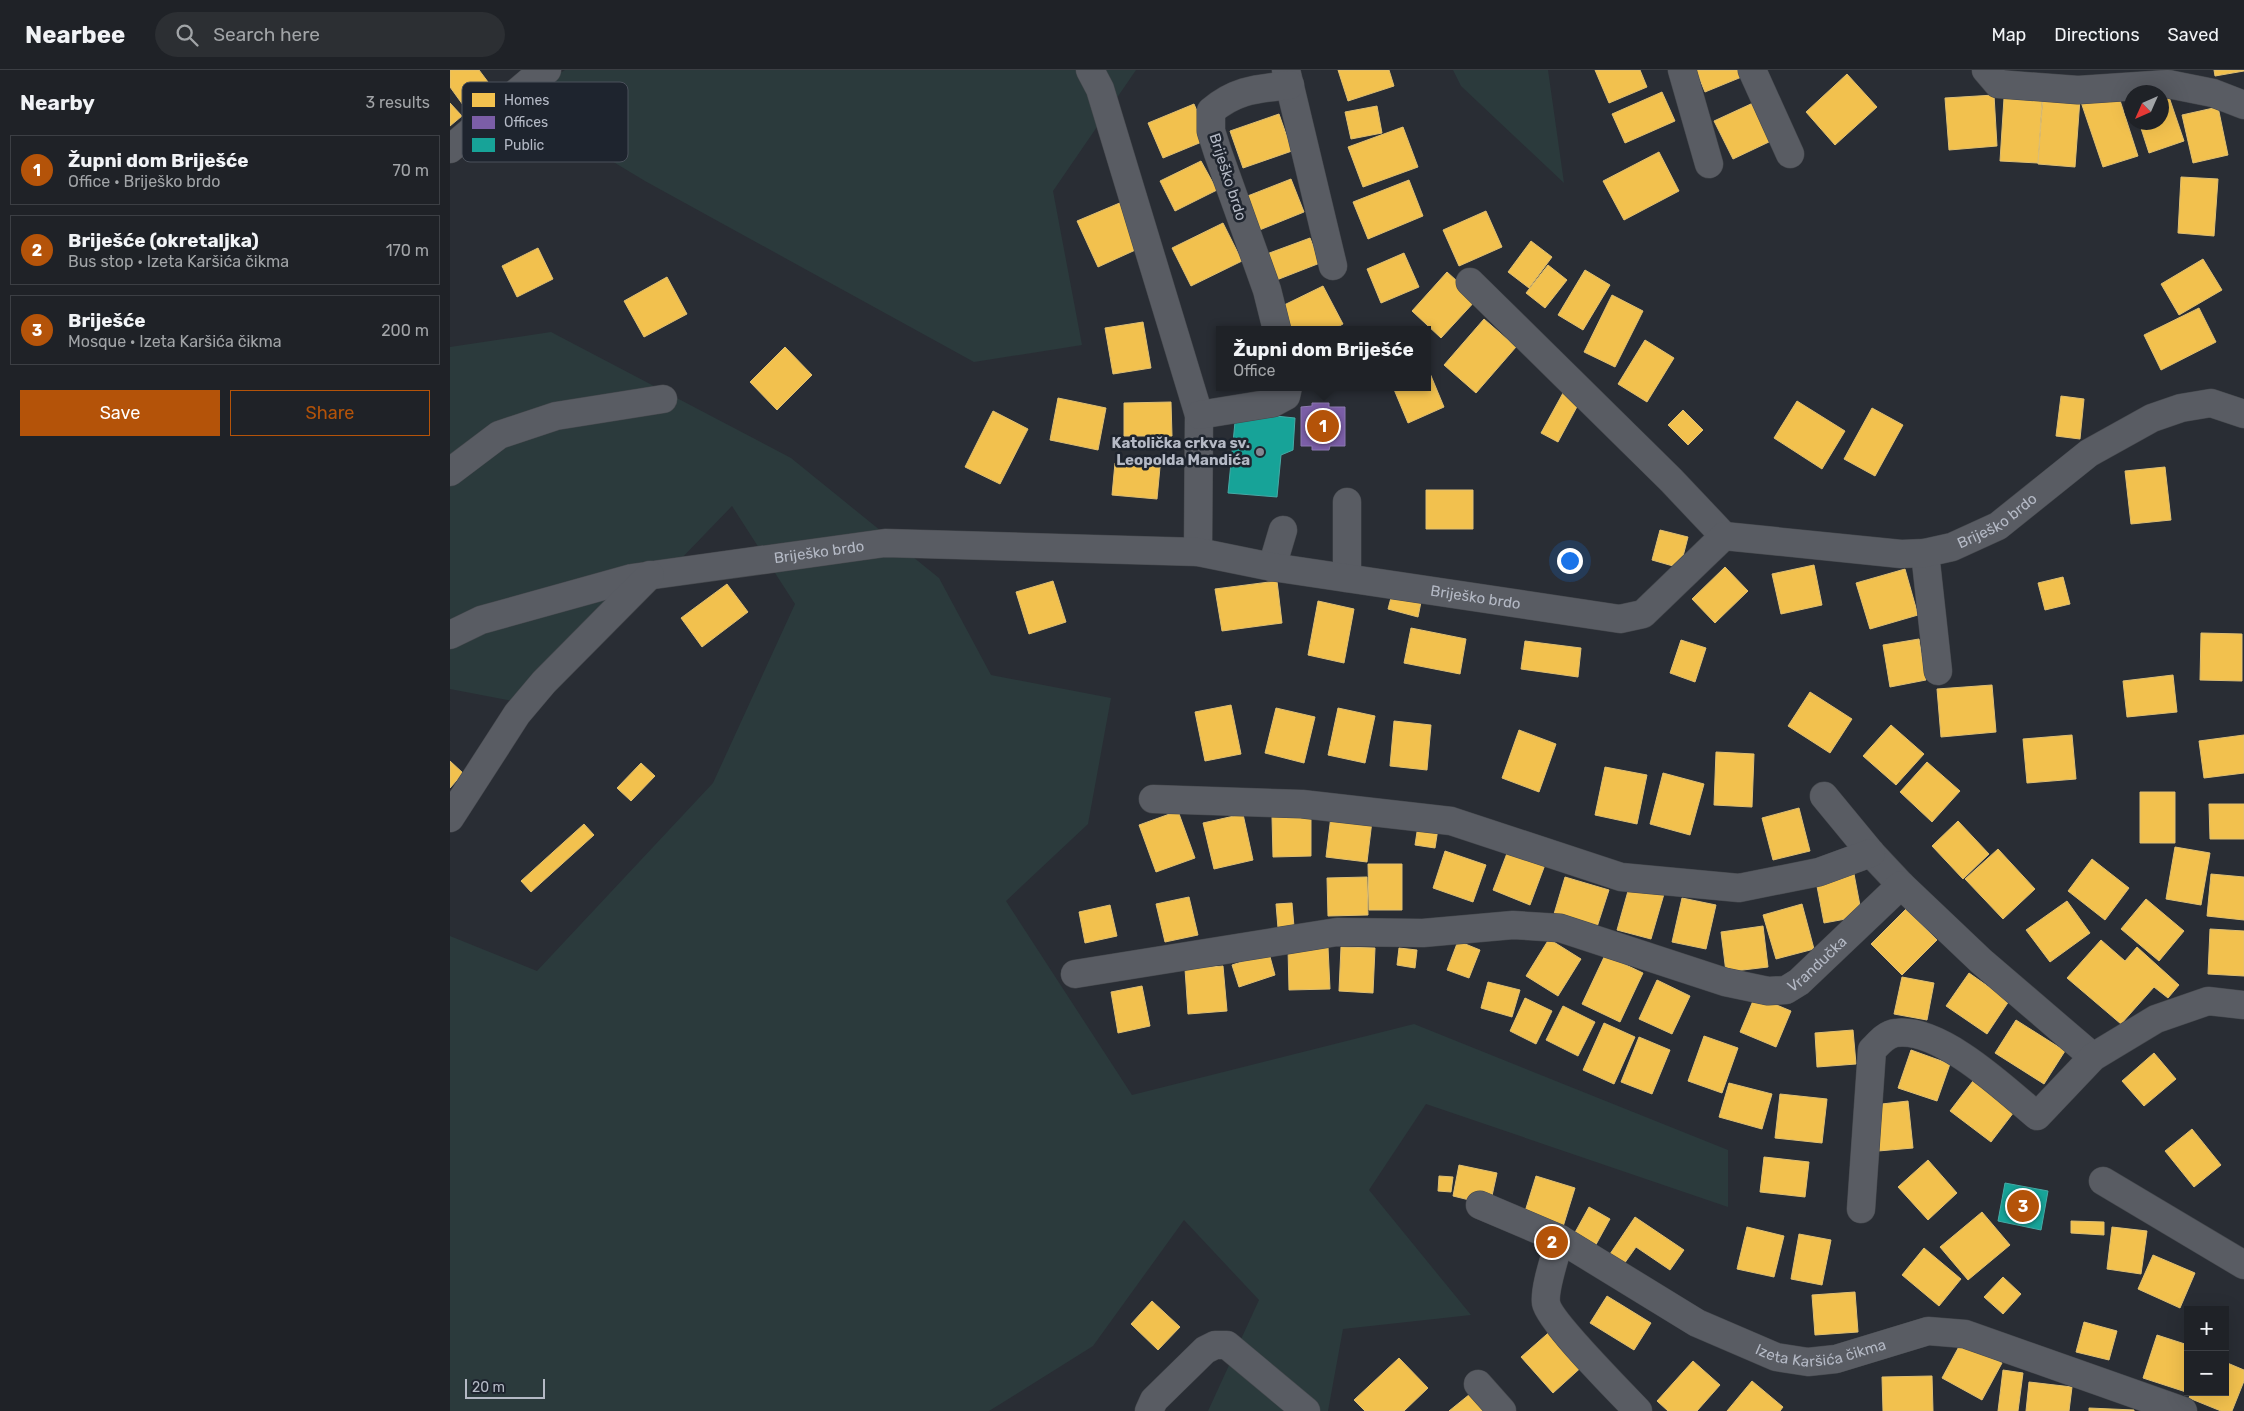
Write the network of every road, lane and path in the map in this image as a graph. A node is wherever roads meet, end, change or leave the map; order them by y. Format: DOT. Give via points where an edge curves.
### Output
graph roads {
  1 [pos="547,70"];
  2 [pos="1090,70"];
  3 [pos="1682,70"];
  4 [pos="1752,70"];
  5 [pos="1986,70"];
  6 [pos="1288,77"];
  7 [pos="529,82"];
  8 [pos="2244,104"];
  9 [pos="462,139"];
  10 [pos="450,149"];
  11 [pos="1790,154"];
  12 [pos="1709,164"];
  13 [pos="1333,266"];
  14 [pos="1470,282"];
  15 [pos="1275,326"];
  16 [pos="1287,391"];
  17 [pos="663,399"];
  18 [pos="2244,414"];
  19 [pos="1199,415"];
  20 [pos="450,472"];
  21 [pos="1347,502"];
  22 [pos="1283,530"];
  23 [pos="1724,536"];
  24 [pos="1198,552"];
  25 [pos="1925,553"];
  26 [pos="1272,567"];
  27 [pos="650,576"];
  28 [pos="1347,578"];
  29 [pos="450,635"];
  30 [pos="1938,671"];
  31 [pos="1824,796"];
  32 [pos="1153,799"];
  33 [pos="450,818"];
  34 [pos="1871,853"];
  35 [pos="1901,885"];
  36 [pos="1075,974"];
  37 [pos="2244,1005"];
  38 [pos="2093,1057"];
  39 [pos="2104,1181"];
  40 [pos="1480,1205"];
  41 [pos="1861,1209"];
  42 [pos="1560,1239"];
  43 [pos="2244,1265"];
  44 [pos="1478,1384"];
  45 [pos="1148,1411"];
  46 [pos="1306,1411"];
  47 [pos="1502,1411"];
  48 [pos="1638,1411"];
  49 [pos="2183,1411"];
  1 -- 7 [label="street"];
  2 -- 19 [label="street" via="1100,88"];
  3 -- 12 [label="street"];
  4 -- 11 [label="street"];
  5 -- 8 [label="street" via="1998,84 2078,90 2168,84 2213,93"];
  6 -- 13 [label="street, Briješko brdo"];
  6 -- 15 [label="street, Briješko brdo" via="1225,99 1211,111 1211,131 1266,290"];
  9 -- 10 [label="street"];
  14 -- 23 [label="street" via="1672,480"];
  16 -- 19 [label="street" via="1286,396 1273,403"];
  17 -- 20 [label="street" via="556,416 499,435"];
  18 -- 25 [label="street, Briješko brdo" via="2211,403 2181,408 2152,418 2089,452 1998,526 1952,547"];
  19 -- 24 [label="street"];
  21 -- 28 [label="street"];
  22 -- 26 [label="street"];
  23 -- 25 [label="street, Briješko brdo" via="1901,554"];
  23 -- 28 [label="street, Briješko brdo" via="1642,614 1620,619"];
  24 -- 26 [label="street, Briješko brdo"];
  24 -- 27 [label="street, Briješko brdo" via="885,543"];
  25 -- 30 [label="street"];
  26 -- 28 [label="street, Briješko brdo"];
  27 -- 29 [label="street, Briješko brdo" via="632,578 481,620"];
  27 -- 33 [label="street" via="544,682 517,714"];
  31 -- 34 [label="street"];
  32 -- 34 [label="street" via="1302,804 1452,820 1621,877 1738,888 1819,872"];
  34 -- 35 [label="street"];
  35 -- 36 [label="street, Vrandučka" via="1799,982 1786,990 1768,991 1725,982 1560,928 1513,925 1422,933 1337,932"];
  35 -- 38 [label="street"];
  37 -- 38 [label="street" via="2208,1001 2192,1006 2156,1019"];
  38 -- 41 [label="street" via="2037,1116 1976,1066 1930,1038 1896,1033 1882,1039 1872,1050"];
  39 -- 43 [label="street"];
  40 -- 42 [label="street, Izeta Karšića čikma"];
  42 -- 48 [label="street" via="1546,1303 1557,1324"];
  42 -- 49 [label="street, Izeta Karšića čikma" via="1697,1323 1776,1357 1808,1362 1836,1359 1928,1331 1965,1334"];
  44 -- 47 [label="street"];
  45 -- 46 [label="street" via="1154,1400 1182,1372 1215,1345 1227,1345"];
}
